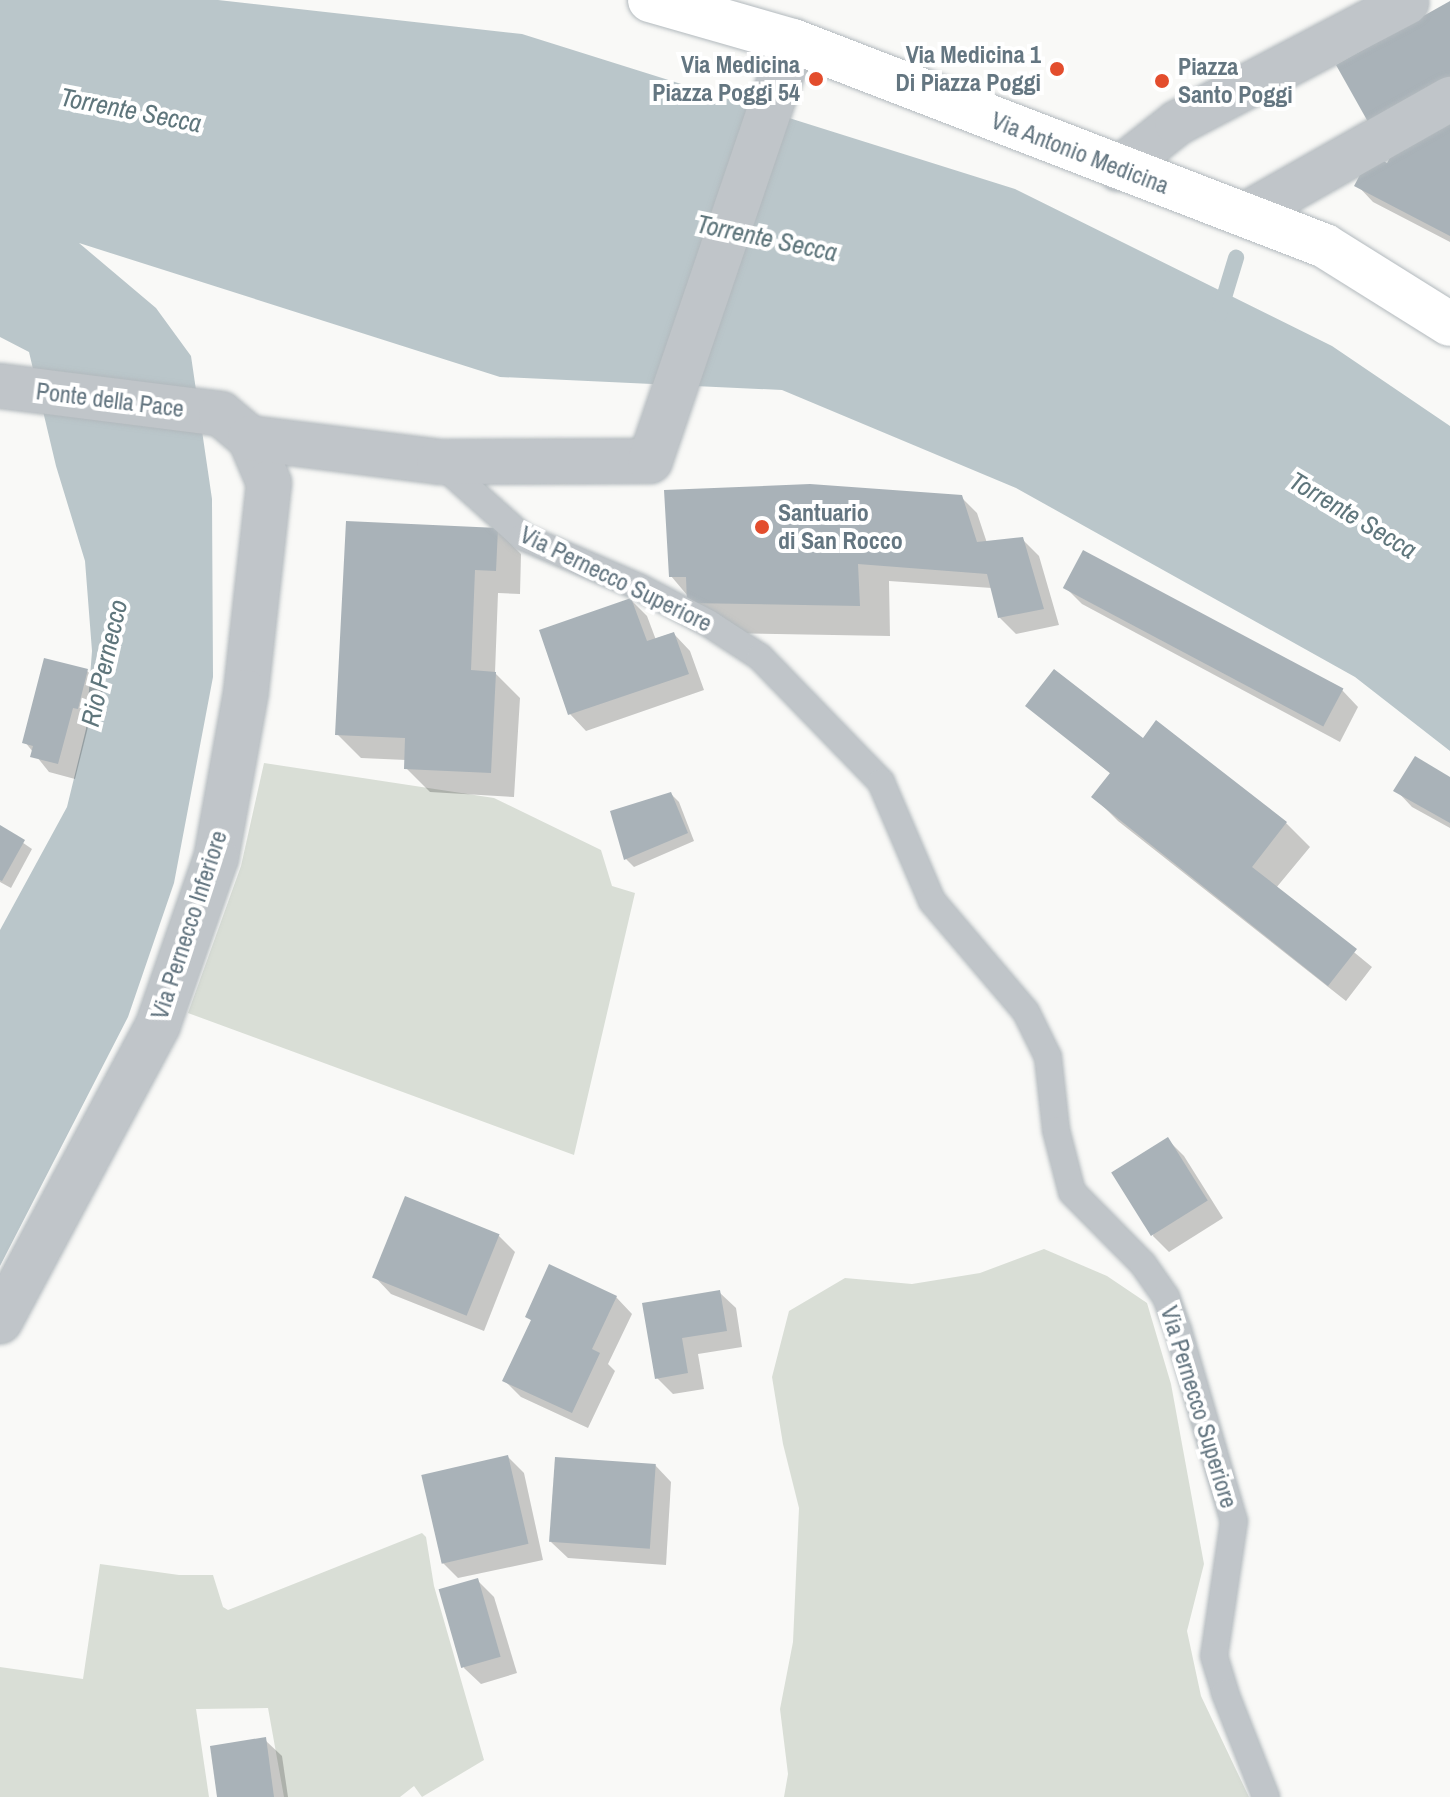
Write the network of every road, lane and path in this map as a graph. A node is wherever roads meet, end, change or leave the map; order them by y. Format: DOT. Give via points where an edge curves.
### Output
graph roads {
  1 [pos="650,0"];
  2 [pos="1406,3"];
  3 [pos="790,55"];
  4 [pos="1450,99"];
  5 [pos="1119,169"];
  6 [pos="1245,215"];
  7 [pos="1450,324"];
  8 [pos="0,386"];
  9 [pos="236,426"];
  10 [pos="439,462"];
  11 [pos="0,1321"];
  12 [pos="1266,1797"];
  1 -- 3 [label="main road, Via Antonio Medicina"];
  2 -- 5 [label="street" via="1177,123"];
  3 -- 5 [label="main road, Via Antonio Medicina"];
  3 -- 10 [label="street, Ponte della Pace" via="650,461"];
  4 -- 6 [label="street"];
  5 -- 6 [label="main road, Via Antonio Medicina"];
  6 -- 7 [label="main road, Via Antonio Medicina" via="1325,246"];
  8 -- 9 [label="street, Ponte della Pace"];
  9 -- 10 [label="street, Ponte della Pace"];
  9 -- 11 [label="street, Via Pernecco Inferiore" via="269,483 246,692 216,858 158,1025"];
  10 -- 12 [label="lane, Via Pernecco Superiore" via="523,537 639,587 760,657 881,782 932,901 1026,1012 1048,1057 1056,1130 1072,1192 1143,1264 1166,1297 1178,1330 1234,1521 1214,1656"];
}
